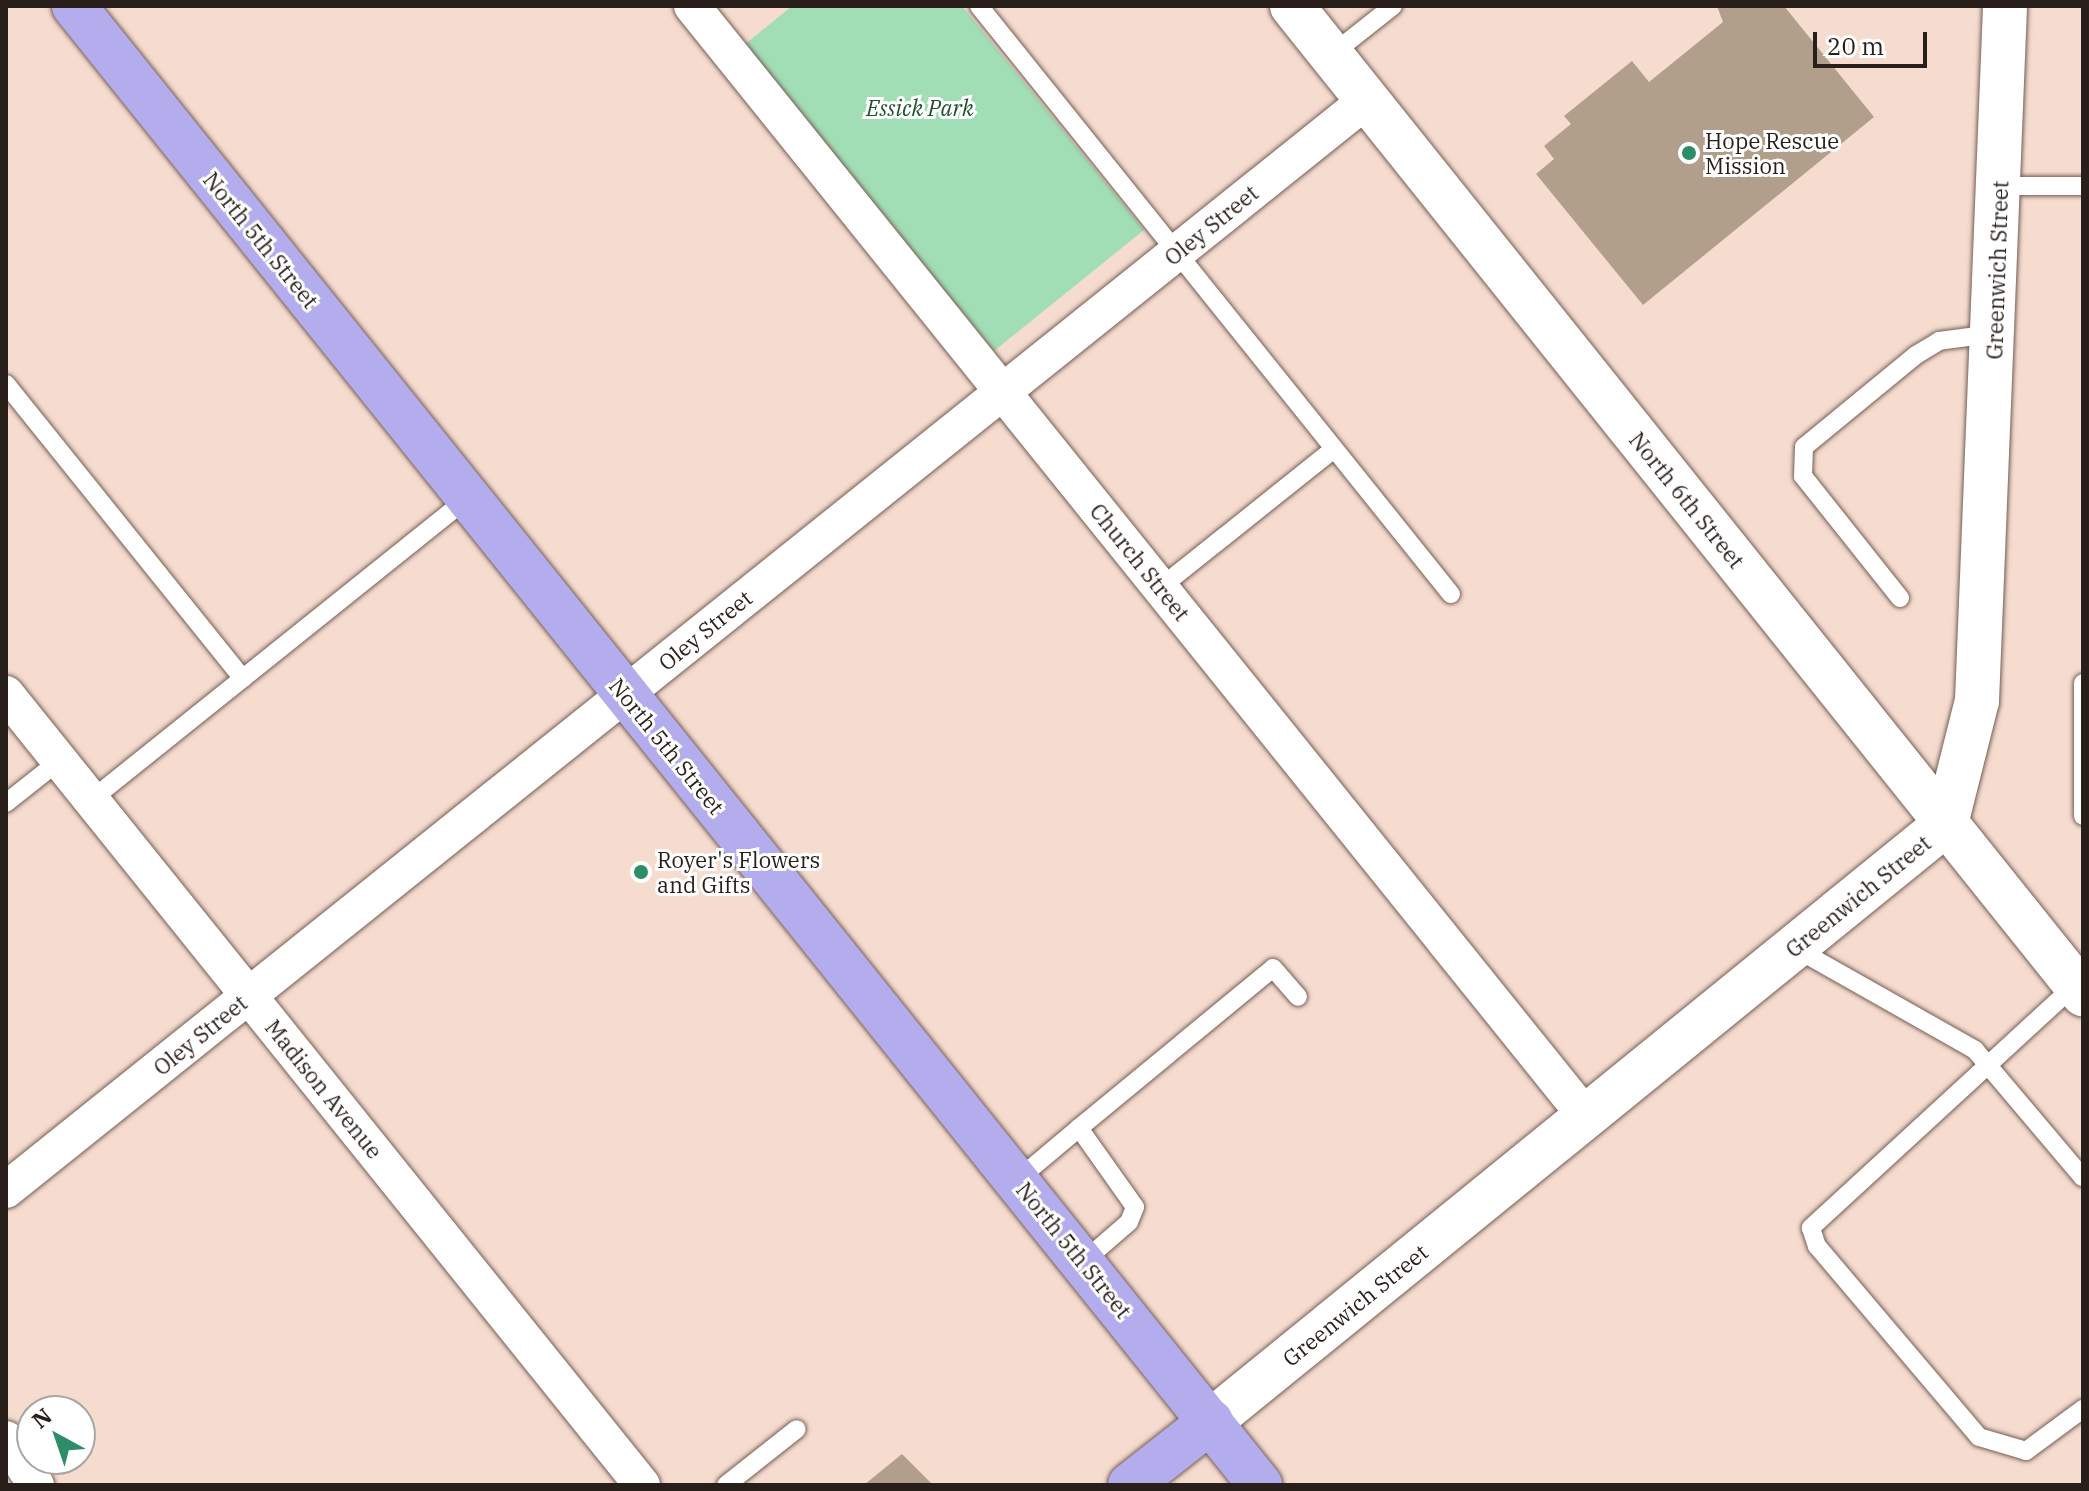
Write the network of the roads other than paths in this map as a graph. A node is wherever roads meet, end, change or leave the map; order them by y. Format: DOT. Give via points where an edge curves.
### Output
graph roads {
  1 [pos="74,6"];
  2 [pos="692,6"];
  3 [pos="979,6"];
  4 [pos="1292,6"];
  5 [pos="1393,6"];
  6 [pos="2005,6"];
  7 [pos="1331,55"];
  8 [pos="1367,100"];
  9 [pos="2000,186"];
  10 [pos="2083,186"];
  11 [pos="1176,253"];
  12 [pos="1995,334"];
  13 [pos="6,384"];
  14 [pos="1002,392"];
  15 [pos="1334,449"];
  16 [pos="468,498"];
  17 [pos="1161,587"];
  18 [pos="1451,594"];
  19 [pos="1900,598"];
  20 [pos="243,679"];
  21 [pos="2083,683"];
  22 [pos="6,694"];
  23 [pos="625,694"];
  24 [pos="59,761"];
  25 [pos="91,800"];
  26 [pos="6,803"];
  27 [pos="2083,816"];
  28 [pos="1946,824"];
  29 [pos="1795,948"];
  30 [pos="2079,990"];
  31 [pos="249,996"];
  32 [pos="1298,997"];
  33 [pos="1986,1062"];
  34 [pos="1587,1118"];
  35 [pos="1079,1128"];
  36 [pos="2083,1178"];
  37 [pos="1017,1180"];
  38 [pos="6,1190"];
  39 [pos="1083,1262"];
  40 [pos="2083,1409"];
  41 [pos="1211,1421"];
  42 [pos="797,1429"];
  43 [pos="6,1439"];
  44 [pos="36,1485"];
  45 [pos="642,1485"];
  46 [pos="726,1485"];
  47 [pos="1130,1485"];
  48 [pos="1260,1485"];
  1 -- 16 [label="main road, North 5th Street"];
  2 -- 14 [label="street, Church Street"];
  3 -- 11 [label="lane"];
  4 -- 7 [label="street, North 6th Street"];
  5 -- 7 [label="lane"];
  6 -- 9 [label="street, Greenwich Street"];
  7 -- 8 [label="street, North 6th Street"];
  8 -- 11 [label="street, Oley Street"];
  8 -- 28 [label="street, North 6th Street"];
  9 -- 10 [label="lane"];
  9 -- 12 [label="street, Greenwich Street"];
  11 -- 14 [label="street, Oley Street"];
  11 -- 15 [label="lane"];
  12 -- 19 [label="lane" via="1939,341 1804,447 1803,476"];
  12 -- 28 [label="street, Greenwich Street" via="1977,701"];
  13 -- 20 [label="lane"];
  14 -- 17 [label="street, Church Street"];
  14 -- 23 [label="street, Oley Street"];
  15 -- 17 [label="lane"];
  15 -- 18 [label="lane"];
  16 -- 20 [label="lane"];
  16 -- 23 [label="main road, North 5th Street"];
  17 -- 34 [label="street, Church Street"];
  20 -- 25 [label="lane"];
  21 -- 27 [label="lane"];
  22 -- 24 [label="street, Madison Avenue"];
  23 -- 31 [label="street, Oley Street"];
  23 -- 37 [label="main road, North 5th Street"];
  24 -- 25 [label="street, Madison Avenue"];
  24 -- 26 [label="lane"];
  25 -- 31 [label="street, Madison Avenue"];
  28 -- 29 [label="street, Greenwich Street"];
  28 -- 30 [label="street, North 6th Street"];
  29 -- 33 [label="lane" via="1959,1038"];
  29 -- 34 [label="street, Greenwich Street"];
  30 -- 33 [label="lane"];
  31 -- 38 [label="street, Oley Street"];
  31 -- 45 [label="street, Madison Avenue"];
  32 -- 35 [label="lane" via="1273,968"];
  33 -- 36 [label="lane"];
  33 -- 40 [label="lane" via="1811,1228 1817,1246 1979,1437 2026,1451"];
  34 -- 41 [label="street, Greenwich Street"];
  35 -- 37 [label="lane"];
  35 -- 39 [label="lane" via="1135,1207 1129,1222"];
  37 -- 39 [label="main road, North 5th Street"];
  39 -- 41 [label="main road, North 5th Street"];
  41 -- 47 [label="main road, Greenwich Street"];
  41 -- 48 [label="main road, North 5th Street"];
  42 -- 46 [label="lane"];
  43 -- 44 [label="street"];
}
